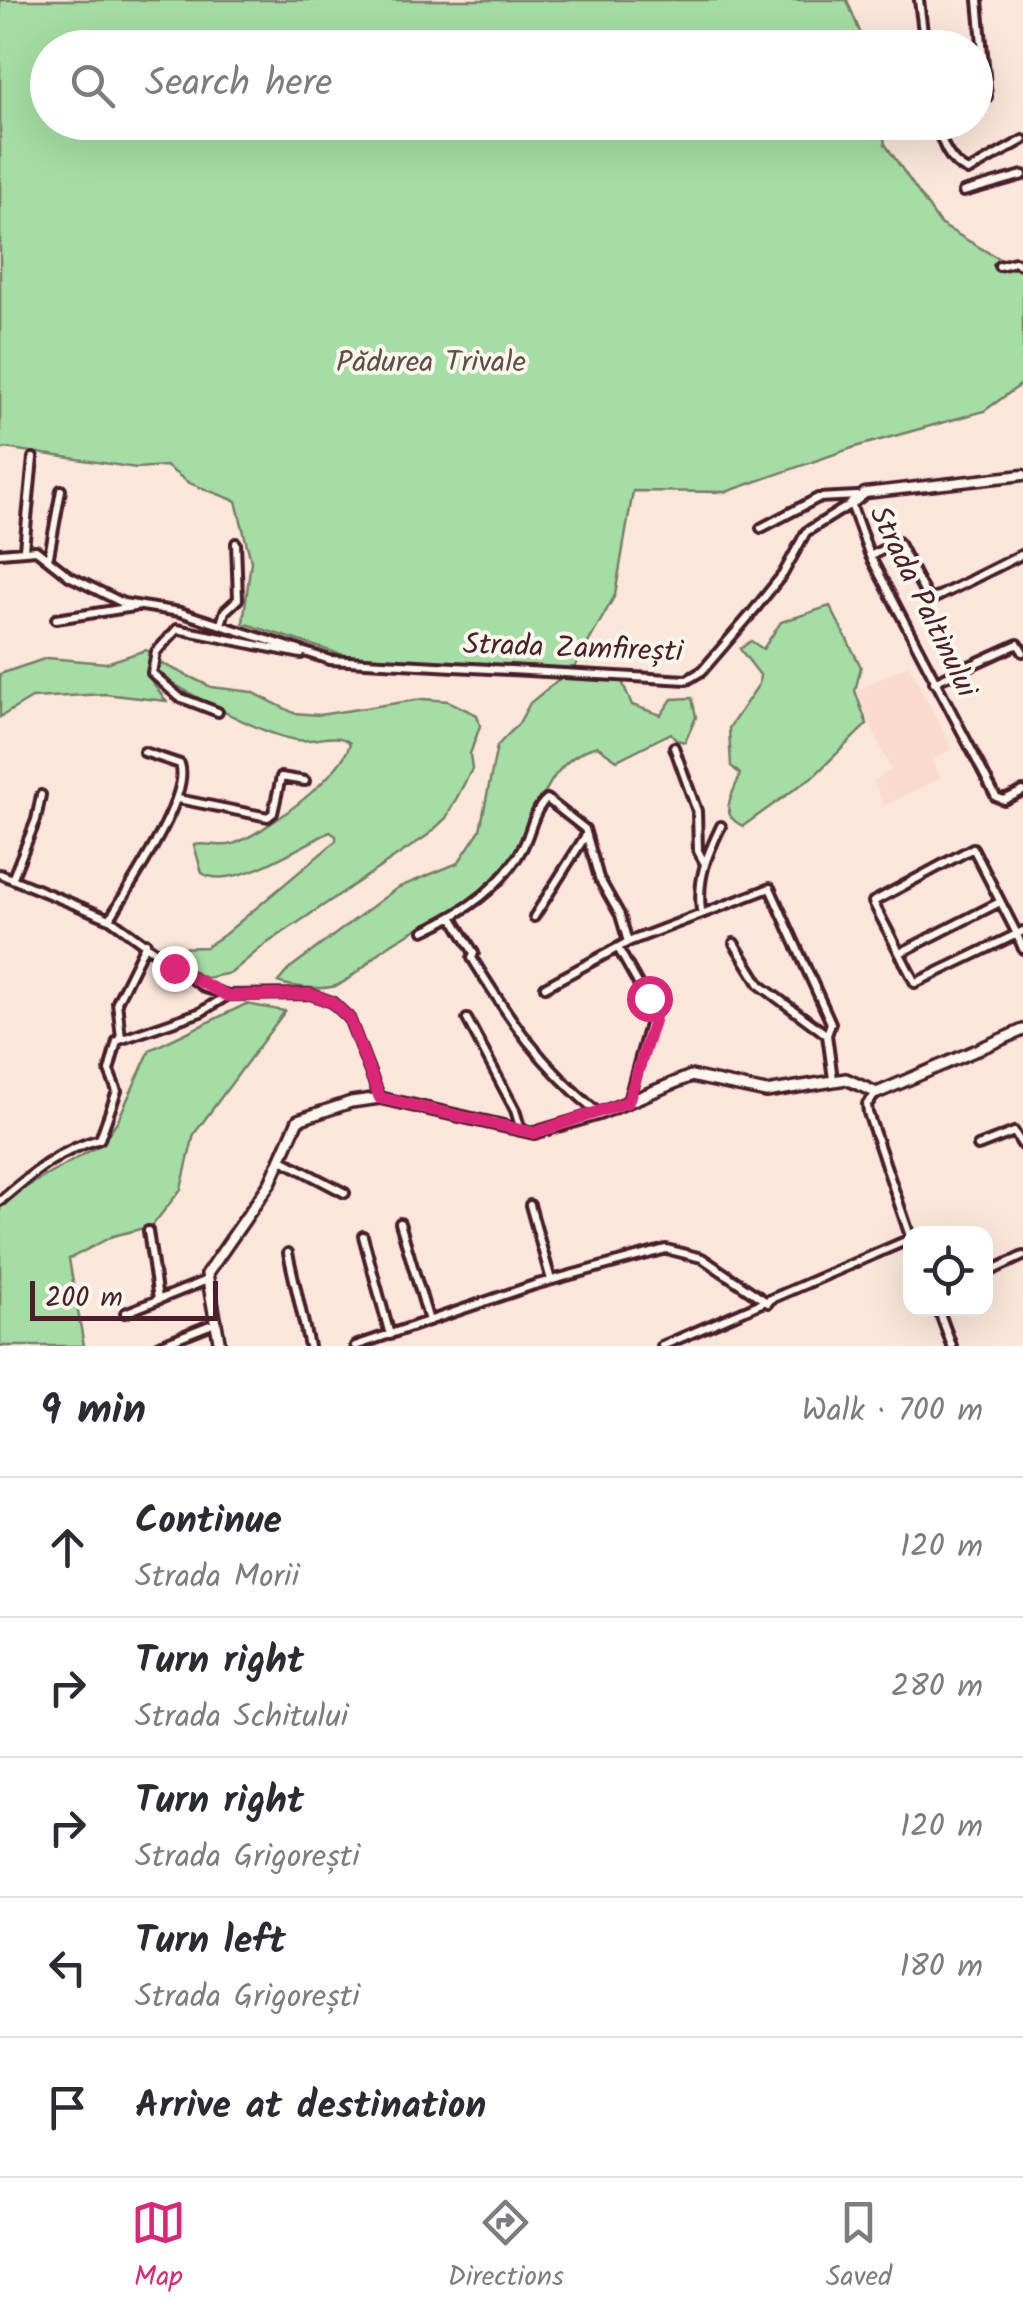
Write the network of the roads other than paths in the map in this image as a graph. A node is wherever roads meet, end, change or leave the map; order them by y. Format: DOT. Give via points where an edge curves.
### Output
graph roads {
  1 [pos="919,0"];
  2 [pos="978,0"];
  3 [pos="922,30"];
  4 [pos="981,30"];
  5 [pos="941,140"];
  6 [pos="1023,140"];
  7 [pos="1023,175"];
  8 [pos="963,192"];
  9 [pos="999,266"];
  10 [pos="1023,266"];
  11 [pos="33,458"];
  12 [pos="1023,475"];
  13 [pos="61,490"];
  14 [pos="854,500"];
  15 [pos="761,528"];
  16 [pos="236,543"];
  17 [pos="24,549"];
  18 [pos="0,554"];
  19 [pos="1023,554"];
  20 [pos="870,556"];
  21 [pos="51,560"];
  22 [pos="136,607"];
  23 [pos="56,620"];
  24 [pos="221,624"];
  25 [pos="1023,652"];
  26 [pos="305,654"];
  27 [pos="934,682"];
  28 [pos="218,712"];
  29 [pos="674,747"];
  30 [pos="144,752"];
  31 [pos="304,781"];
  32 [pos="1023,790"];
  33 [pos="41,795"];
  34 [pos="178,798"];
  35 [pos="721,826"];
  36 [pos="586,835"];
  37 [pos="704,862"];
  38 [pos="0,874"];
  39 [pos="13,878"];
  40 [pos="1000,902"];
  41 [pos="701,911"];
  42 [pos="453,918"];
  43 [pos="534,918"];
  44 [pos="110,919"];
  45 [pos="424,931"];
  46 [pos="1020,933"];
  47 [pos="628,942"];
  48 [pos="734,942"];
  49 [pos="146,943"];
  50 [pos="618,947"];
  51 [pos="1023,948"];
  52 [pos="900,953"];
  53 [pos="545,988"];
  54 [pos="228,996"];
  55 [pos="467,1019"];
  56 [pos="1023,1030"];
  57 [pos="827,1035"];
  58 [pos="121,1038"];
  59 [pos="833,1079"];
  60 [pos="877,1093"];
  61 [pos="380,1098"];
  62 [pos="628,1102"];
  63 [pos="599,1114"];
  64 [pos="521,1130"];
  65 [pos="978,1146"];
  66 [pos="1023,1146"];
  67 [pos="282,1160"];
  68 [pos="345,1193"];
  69 [pos="0,1201"];
  70 [pos="530,1206"];
  71 [pos="400,1224"];
  72 [pos="906,1226"];
  73 [pos="148,1232"];
  74 [pos="363,1236"];
  75 [pos="903,1241"];
  76 [pos="288,1253"];
  77 [pos="1023,1256"];
  78 [pos="993,1270"];
  79 [pos="205,1280"];
  80 [pos="551,1280"];
  81 [pos="158,1299"];
  82 [pos="768,1303"];
  83 [pos="124,1312"];
  84 [pos="941,1316"];
  85 [pos="429,1321"];
  86 [pos="215,1323"];
  87 [pos="390,1334"];
  88 [pos="950,1345"];
  89 [pos="158,1346"];
  90 [pos="220,1346"];
  91 [pos="309,1346"];
  92 [pos="356,1346"];
  93 [pos="662,1346"];
  1 -- 3 [label="street"];
  2 -- 4 [label="street"];
  5 -- 6 [label="street" via="968,171"];
  7 -- 8 [label="street"];
  9 -- 10 [label="street"];
  11 -- 17 [label="street"];
  12 -- 14 [label="street, Strada Zamfirești"];
  13 -- 21 [label="street"];
  14 -- 15 [label="street" via="818,498"];
  14 -- 20 [label="street, Strada Paltinului"];
  14 -- 26 [label="street, Strada Zamfirești" via="806,532 784,574 694,678 378,664"];
  16 -- 24 [label="street" via="238,599"];
  17 -- 18 [label="street"];
  17 -- 21 [label="street, Strada Zamfirești"];
  19 -- 20 [label="street" via="929,601 898,542"];
  20 -- 27 [label="street, Strada Paltinului"];
  21 -- 22 [label="street, Strada Zamfirești"];
  22 -- 23 [label="street"];
  22 -- 24 [label="street, Strada Zamfirești"];
  24 -- 26 [label="street, Strada Zamfirești"];
  25 -- 27 [label="street" via="1018,644 1001,649"];
  26 -- 28 [label="street" via="177,629 156,652 152,674 179,697"];
  27 -- 32 [label="street, Strada Paltinului" via="996,796 1004,800"];
  29 -- 37 [label="street" via="697,811"];
  30 -- 34 [label="street" via="180,764"];
  31 -- 34 [label="street" via="280,778 270,817"];
  33 -- 39 [label="street"];
  34 -- 44 [label="street"];
  35 -- 37 [label="street"];
  36 -- 42 [label="street" via="547,799 512,865"];
  36 -- 43 [label="street"];
  36 -- 47 [label="street"];
  37 -- 41 [label="street"];
  38 -- 39 [label="street"];
  39 -- 44 [label="street"];
  40 -- 46 [label="street"];
  40 -- 52 [label="street"];
  40 -- 52 [label="street" via="969,848 873,902"];
  41 -- 47 [label="street"];
  41 -- 57 [label="street" via="770,888 825,1008"];
  42 -- 45 [label="street"];
  42 -- 63 [label="street" via="540,1061"];
  44 -- 49 [label="street"];
  46 -- 51 [label="street"];
  46 -- 52 [label="street" via="914,983"];
  47 -- 50 [label="street"];
  48 -- 57 [label="street" via="760,985"];
  49 -- 54 [label="street" via="189,980"];
  49 -- 58 [label="street" via="117,1002"];
  50 -- 53 [label="street"];
  50 -- 62 [label="street" via="654,1010"];
  54 -- 58 [label="street" via="201,1012"];
  54 -- 61 [label="street" via="310,994 332,1002 349,1018"];
  55 -- 64 [label="street"];
  56 -- 60 [label="main road"];
  57 -- 59 [label="street"];
  58 -- 69 [label="street" via="110,1071 117,1092 100,1139 49,1160"];
  59 -- 60 [label="main road" via="857,1081"];
  59 -- 62 [label="main road" via="766,1092 691,1076"];
  60 -- 72 [label="street" via="868,1114"];
  61 -- 64 [label="main road"];
  61 -- 67 [label="main road" via="302,1117"];
  62 -- 63 [label="main road"];
  63 -- 64 [label="main road" via="548,1132"];
  65 -- 66 [label="street" via="1014,1132"];
  67 -- 68 [label="street"];
  67 -- 79 [label="main road"];
  70 -- 80 [label="street"];
  71 -- 85 [label="street"];
  73 -- 81 [label="street"];
  74 -- 87 [label="street"];
  75 -- 82 [label="street"];
  76 -- 91 [label="street"];
  77 -- 78 [label="street"];
  79 -- 81 [label="street"];
  79 -- 86 [label="main road"];
  80 -- 82 [label="street" via="676,1250 702,1258"];
  80 -- 85 [label="street"];
  81 -- 83 [label="street"];
  82 -- 93 [label="street"];
  84 -- 88 [label="street"];
  85 -- 87 [label="street"];
  86 -- 89 [label="street"];
  86 -- 90 [label="main road"];
  87 -- 92 [label="street"];
}
